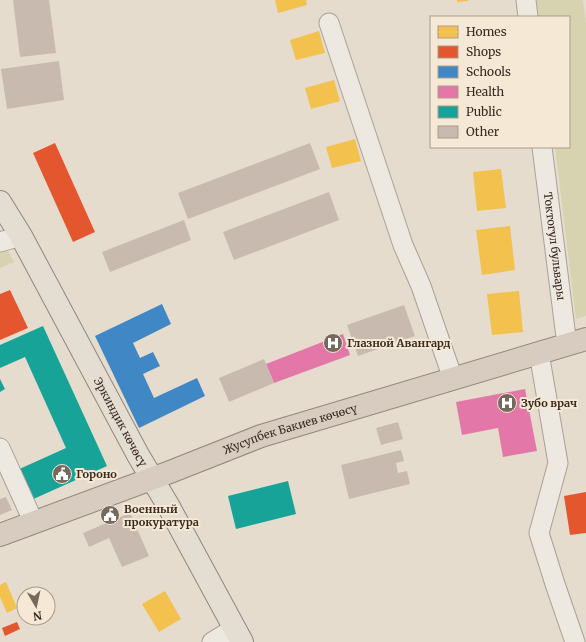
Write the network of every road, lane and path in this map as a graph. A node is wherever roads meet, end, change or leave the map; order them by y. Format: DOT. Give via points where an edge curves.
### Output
graph roads {
  1 [pos="526,0"];
  2 [pos="528,16"];
  3 [pos="329,23"];
  4 [pos="542,148"];
  5 [pos="0,202"];
  6 [pos="21,236"];
  7 [pos="0,242"];
  8 [pos="576,342"];
  9 [pos="539,353"];
  10 [pos="452,379"];
  11 [pos="0,448"];
  12 [pos="152,478"];
  13 [pos="34,523"];
  14 [pos="0,535"];
  15 [pos="238,635"];
  16 [pos="212,642"];
  17 [pos="574,642"];
  1 -- 2 [label="street"];
  3 -- 10 [label="street" via="403,245 422,286"];
  4 -- 8 [label="street, Токтогул бульвары"];
  5 -- 6 [label="main road, Эркиндик көчөсү"];
  6 -- 7 [label="street"];
  6 -- 12 [label="main road, Эркиндик көчөсү"];
  8 -- 9 [label="highway, Жусупбек Бакиев көчөсү"];
  9 -- 10 [label="highway, Жусупбек Бакиев көчөсү"];
  9 -- 17 [label="street" via="558,463 539,533"];
  10 -- 12 [label="highway, Жусупбек Бакиев көчөсү" via="261,436"];
  11 -- 13 [label="street"];
  12 -- 13 [label="highway, Жусупбек Бакиев көчөсү"];
  12 -- 15 [label="main road, Эркиндик көчөсү"];
  13 -- 14 [label="highway, Жусупбек Бакиев көчөсү"];
  15 -- 16 [label="street"];
}
